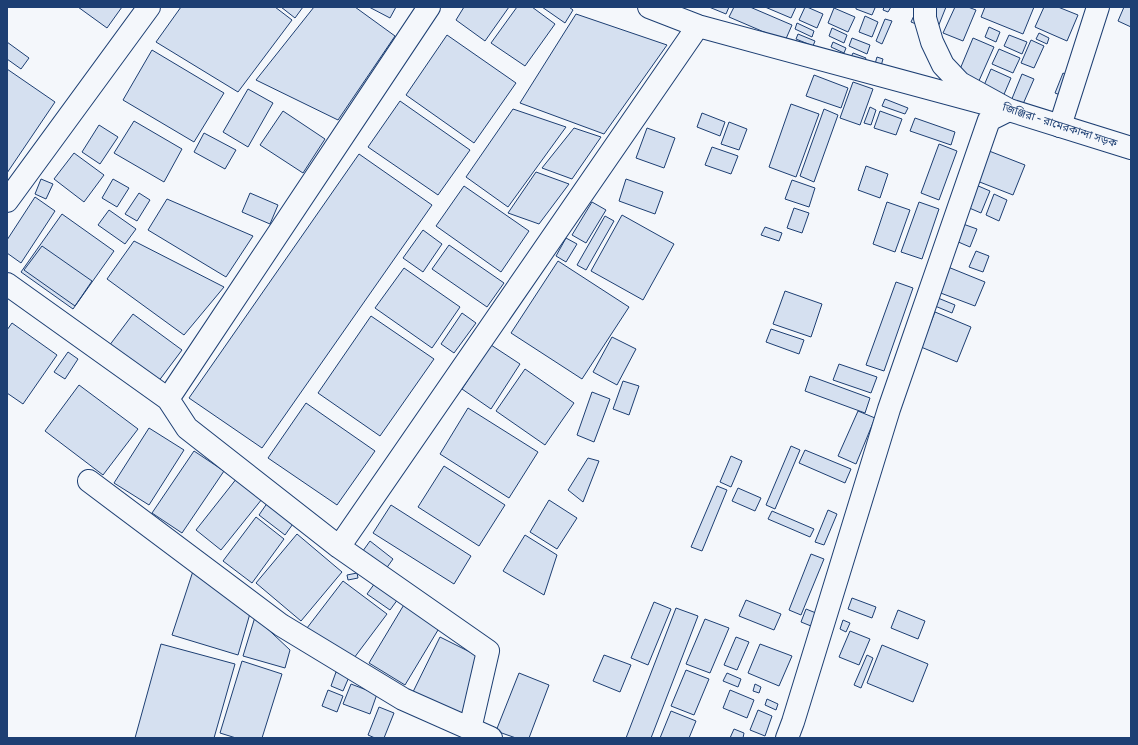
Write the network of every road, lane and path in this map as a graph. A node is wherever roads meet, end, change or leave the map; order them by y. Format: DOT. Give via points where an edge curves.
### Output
graph roads {
  1 [pos="149,7"];
  2 [pos="429,7"];
  3 [pos="650,7"];
  4 [pos="926,7"];
  5 [pos="1098,7"];
  6 [pos="698,26"];
  7 [pos="1009,110"];
  8 [pos="1060,126"];
  9 [pos="1131,148"];
  10 [pos="7,201"];
  11 [pos="7,284"];
  12 [pos="168,399"];
  13 [pos="89,481"];
  14 [pos="339,547"];
  15 [pos="470,729"];
  16 [pos="491,738"];
  17 [pos="787,738"];
  1 -- 10 [label="street"];
  2 -- 12 [label="street"];
  3 -- 6 [label="street"];
  4 -- 7 [label="street, জিঞ্জিরা - রামেরকান্দা সড়ক" via="925,18 932,42 943,64 960,83"];
  5 -- 8 [label="street"];
  6 -- 7 [label="street"];
  6 -- 14 [label="street"];
  7 -- 8 [label="street, জিঞ্জিরা - রামেরকান্দা সড়ক"];
  7 -- 17 [label="street" via="989,120 986,127 889,408"];
  8 -- 9 [label="street, জিঞ্জিরা - রামেরকান্দা সড়ক"];
  11 -- 12 [label="street"];
  12 -- 14 [label="street" via="187,428"];
  13 -- 15 [label="street" via="281,625 402,699"];
  14 -- 15 [label="street" via="488,651"];
  15 -- 16 [label="street"];
}
